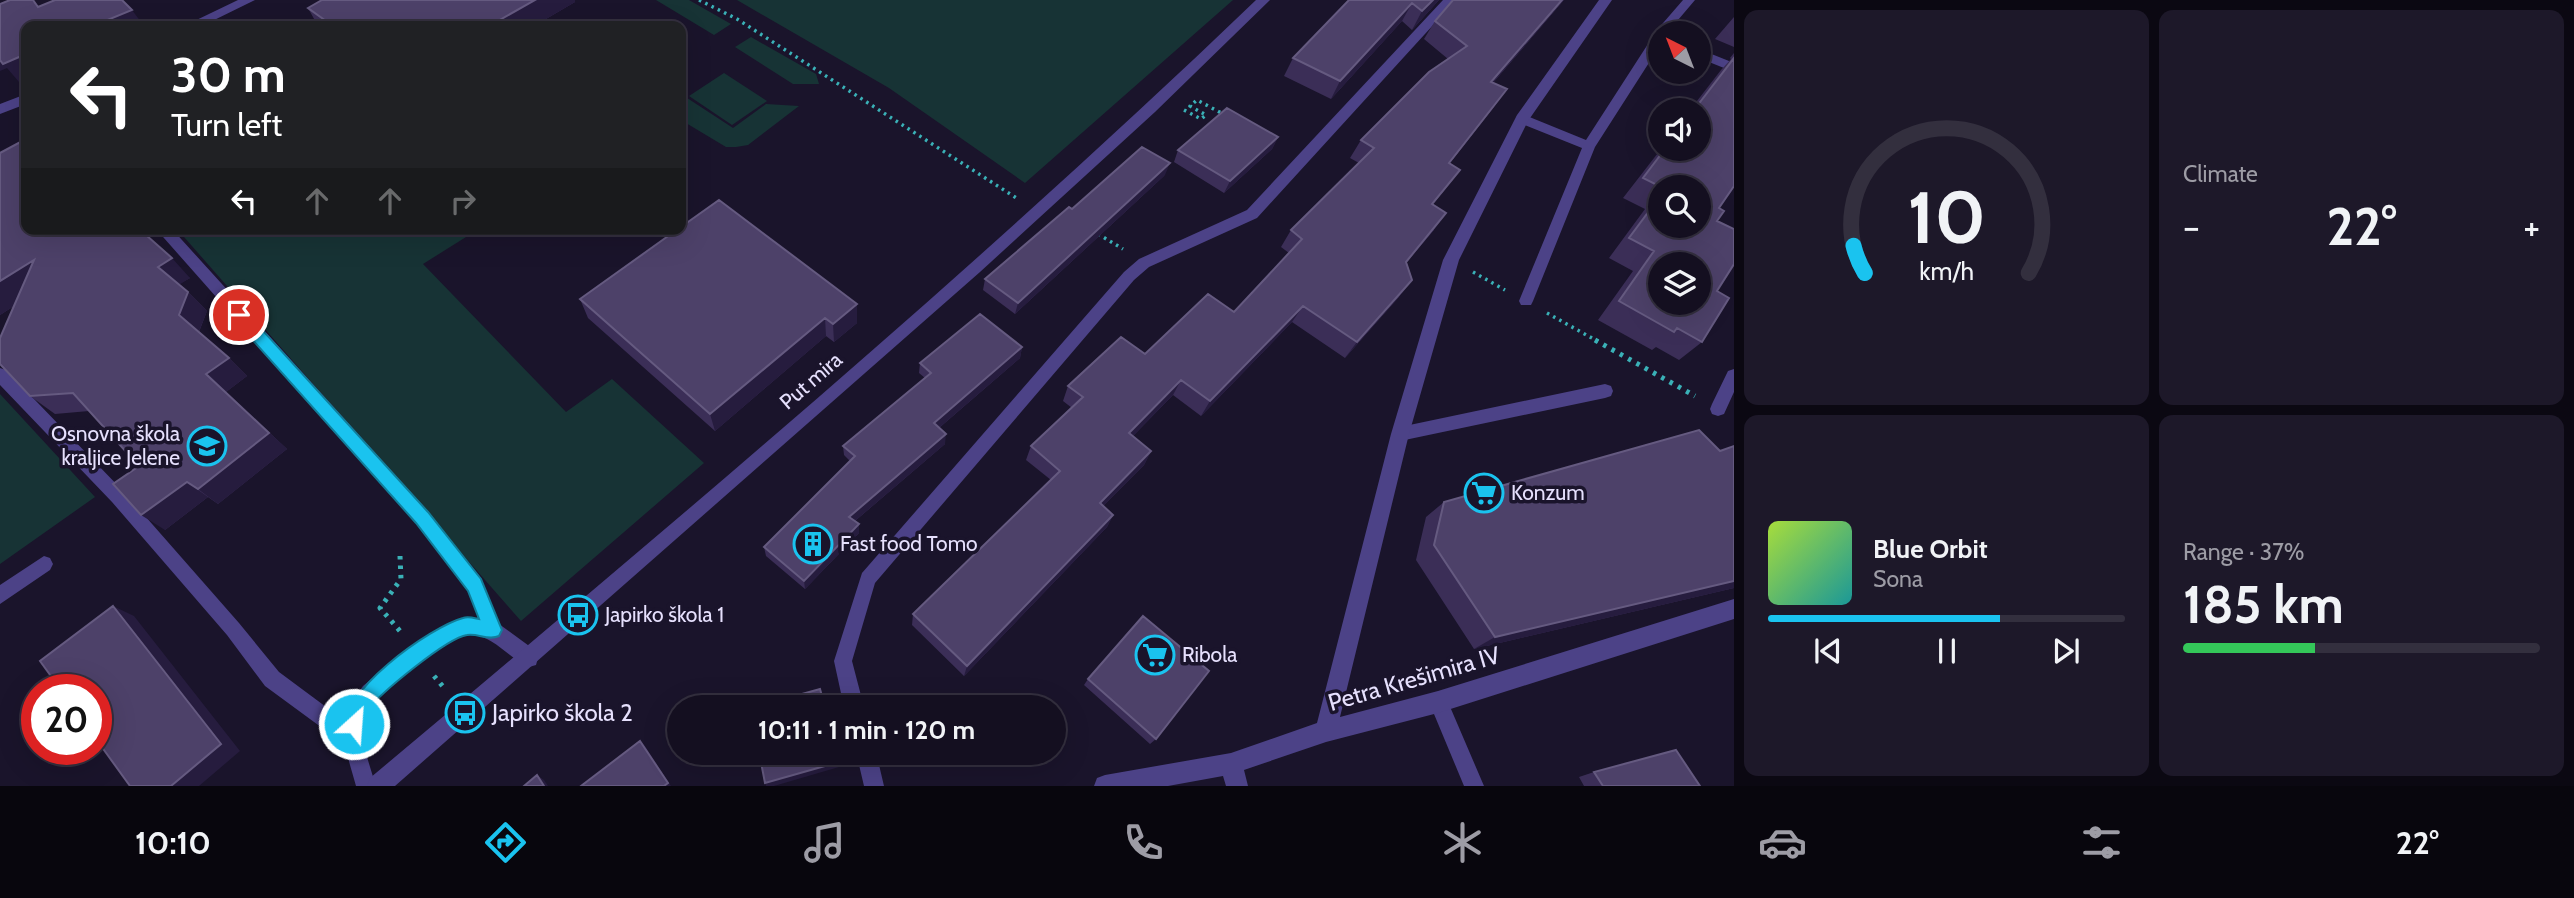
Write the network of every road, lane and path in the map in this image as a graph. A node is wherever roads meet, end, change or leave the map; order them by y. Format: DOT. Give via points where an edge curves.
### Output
graph roads {
  1 [pos="249,0"];
  2 [pos="699,0"];
  3 [pos="1264,0"];
  4 [pos="1450,0"];
  5 [pos="1606,0"];
  6 [pos="1689,0"];
  7 [pos="202,21"];
  8 [pos="1672,21"];
  9 [pos="1648,54"];
  10 [pos="1712,59"];
  11 [pos="1734,68"];
  12 [pos="1162,98"];
  13 [pos="21,101"];
  14 [pos="0,109"];
  15 [pos="1233,119"];
  16 [pos="1522,119"];
  17 [pos="1589,146"];
  18 [pos="1036,211"];
  19 [pos="1090,229"];
  20 [pos="168,235"];
  21 [pos="1451,260"];
  22 [pos="1144,262"];
  23 [pos="1526,301"];
  24 [pos="0,375"];
  25 [pos="1734,376"];
  26 [pos="1605,391"];
  27 [pos="1718,409"];
  28 [pos="1400,434"];
  29 [pos="400,556"];
  30 [pos="44,564"];
  31 [pos="0,595"];
  32 [pos="1734,609"];
  33 [pos="492,630"];
  34 [pos="407,641"];
  35 [pos="529,658"];
  36 [pos="852,695"];
  37 [pos="1438,702"];
  38 [pos="1326,731"];
  39 [pos="352,738"];
  40 [pos="1231,764"];
  41 [pos="869,765"];
  42 [pos="366,786"];
  43 [pos="378,786"];
  44 [pos="874,786"];
  45 [pos="1105,786"];
  46 [pos="1237,786"];
  47 [pos="1475,786"];
  1 -- 7 [label="street"];
  2 -- 18 [label="path" via="737,19"];
  3 -- 12 [label="street, Put mira"];
  4 -- 22 [label="lane" via="1252,214"];
  5 -- 16 [label="street"];
  6 -- 8 [label="lane"];
  9 -- 17 [label="lane"];
  10 -- 11 [label="lane"];
  12 -- 15 [label="path" via="1201,119 1206,115 1190,106 1197,100"];
  12 -- 18 [label="street, Put mira"];
  13 -- 14 [label="street"];
  16 -- 17 [label="lane"];
  16 -- 21 [label="street"];
  17 -- 23 [label="lane"];
  18 -- 35 [label="street, Put mira"];
  19 -- 22 [label="path"];
  20 -- 33 [label="lane" via="422,517 475,585"];
  21 -- 23 [label="path"];
  21 -- 28 [label="street"];
  22 -- 36 [label="lane" via="868,579 843,660"];
  23 -- 27 [label="path"];
  24 -- 39 [label="lane" via="118,497 272,679"];
  25 -- 27 [label="lane"];
  26 -- 28 [label="lane"];
  28 -- 38 [label="street"];
  29 -- 34 [label="path" via="404,572 380,608"];
  30 -- 31 [label="lane"];
  32 -- 37 [label="street, Petra Krešimira IV"];
  33 -- 35 [label="lane"];
  33 -- 39 [label="lane" via="465,626 417,653 370,693 357,710"];
  35 -- 43 [label="street, Put mira"];
  37 -- 38 [label="street, Petra Krešimira IV"];
  37 -- 47 [label="lane"];
  38 -- 40 [label="street, Petra Krešimira IV"];
  39 -- 42 [label="lane"];
  40 -- 45 [label="street, Petra Krešimira IV"];
  40 -- 46 [label="street"];
  41 -- 44 [label="lane"];
}
